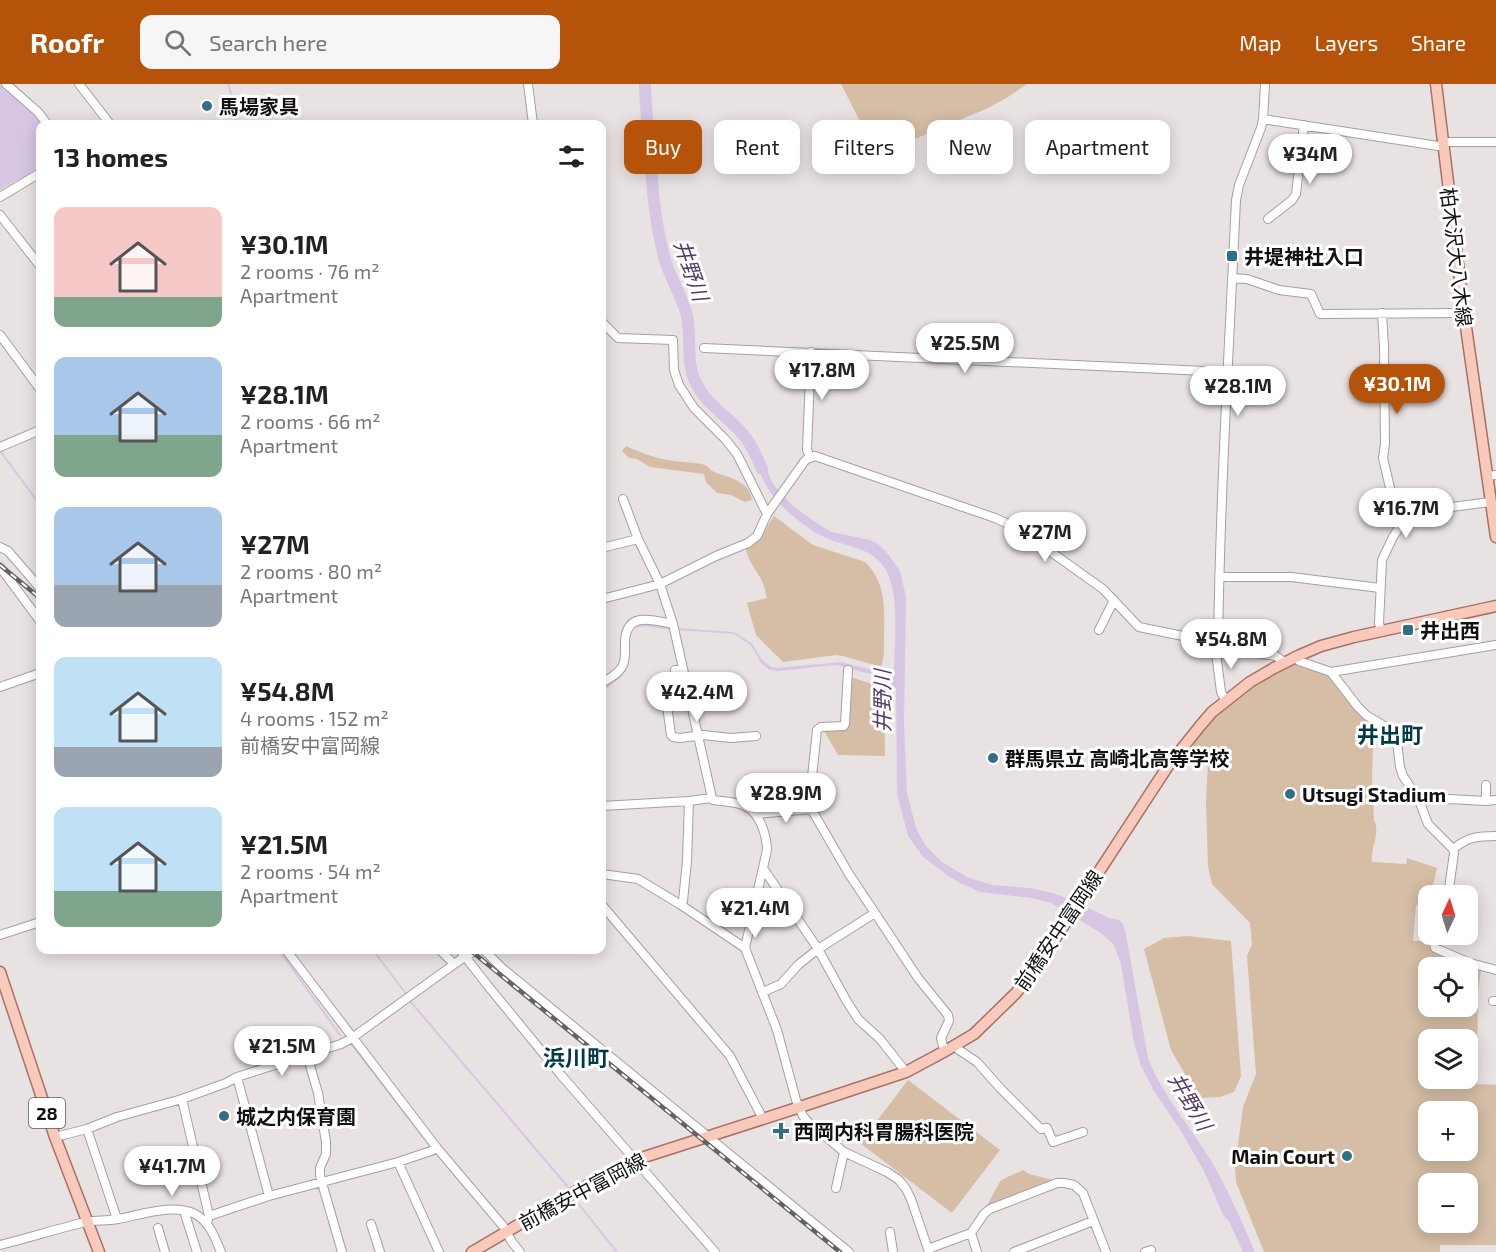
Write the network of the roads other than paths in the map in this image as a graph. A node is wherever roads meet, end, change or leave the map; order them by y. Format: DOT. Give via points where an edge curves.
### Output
graph roads {
  1 [pos="6,84"];
  2 [pos="79,84"];
  3 [pos="528,84"];
  4 [pos="1265,84"];
  5 [pos="1436,84"];
  6 [pos="1263,119"];
  7 [pos="44,120"];
  8 [pos="107,120"];
  9 [pos="532,120"];
  10 [pos="1304,126"];
  11 [pos="1496,142"];
  12 [pos="1443,144"];
  13 [pos="36,175"];
  14 [pos="0,197"];
  15 [pos="0,215"];
  16 [pos="1268,219"];
  17 [pos="36,262"];
  18 [pos="1232,278"];
  19 [pos="1382,313"];
  20 [pos="1464,313"];
  21 [pos="606,325"];
  22 [pos="0,335"];
  23 [pos="704,348"];
  24 [pos="811,352"];
  25 [pos="1227,372"];
  26 [pos="36,384"];
  27 [pos="36,432"];
  28 [pos="0,447"];
  29 [pos="810,457"];
  30 [pos="1491,476"];
  31 [pos="623,500"];
  32 [pos="1490,502"];
  33 [pos="768,513"];
  34 [pos="1401,526"];
  35 [pos="1496,537"];
  36 [pos="638,539"];
  37 [pos="0,547"];
  38 [pos="606,547"];
  39 [pos="0,567"];
  40 [pos="1219,577"];
  41 [pos="36,583"];
  42 [pos="660,584"];
  43 [pos="1380,588"];
  44 [pos="606,598"];
  45 [pos="1114,600"];
  46 [pos="1496,606"];
  47 [pos="36,616"];
  48 [pos="673,628"];
  49 [pos="1099,630"];
  50 [pos="1381,631"];
  51 [pos="1496,645"];
  52 [pos="1217,646"];
  53 [pos="1289,660"];
  54 [pos="682,670"];
  55 [pos="851,670"];
  56 [pos="1331,672"];
  57 [pos="36,674"];
  58 [pos="606,680"];
  59 [pos="0,687"];
  60 [pos="1226,701"];
  61 [pos="698,736"];
  62 [pos="756,736"];
  63 [pos="1486,785"];
  64 [pos="711,798"];
  65 [pos="1419,800"];
  66 [pos="1496,800"];
  67 [pos="689,801"];
  68 [pos="1486,801"];
  69 [pos="606,806"];
  70 [pos="812,809"];
  71 [pos="757,814"];
  72 [pos="1496,836"];
  73 [pos="1453,849"];
  74 [pos="763,868"];
  75 [pos="606,875"];
  76 [pos="1450,885"];
  77 [pos="681,905"];
  78 [pos="606,910"];
  79 [pos="875,913"];
  80 [pos="36,923"];
  81 [pos="0,935"];
  82 [pos="1434,945"];
  83 [pos="745,948"];
  84 [pos="818,949"];
  85 [pos="289,954"];
  86 [pos="444,954"];
  87 [pos="462,954"];
  88 [pos="464,954"];
  89 [pos="488,954"];
  90 [pos="454,964"];
  91 [pos="1496,970"];
  92 [pos="0,972"];
  93 [pos="763,992"];
  94 [pos="352,1038"];
  95 [pos="951,1048"];
  96 [pos="307,1055"];
  97 [pos="906,1072"];
  98 [pos="237,1077"];
  99 [pos="182,1099"];
  100 [pos="800,1107"];
  101 [pos="763,1119"];
  102 [pos="87,1129"];
  103 [pos="1083,1132"];
  104 [pos="707,1136"];
  105 [pos="55,1137"];
  106 [pos="436,1148"];
  107 [pos="844,1152"];
  108 [pos="635,1160"];
  109 [pos="398,1162"];
  110 [pos="321,1182"];
  111 [pos="836,1188"];
  112 [pos="269,1196"];
  113 [pos="184,1211"];
  114 [pos="117,1219"];
  115 [pos="208,1219"];
  116 [pos="1093,1221"];
  117 [pos="88,1222"];
  118 [pos="371,1224"];
  119 [pos="158,1228"];
  120 [pos="506,1232"];
  121 [pos="890,1232"];
  122 [pos="970,1233"];
  123 [pos="0,1245"];
  124 [pos="929,1251"];
  125 [pos="99,1252"];
  126 [pos="165,1252"];
  127 [pos="197,1252"];
  128 [pos="221,1252"];
  129 [pos="342,1252"];
  130 [pos="380,1252"];
  131 [pos="440,1252"];
  132 [pos="472,1252"];
  133 [pos="520,1252"];
  134 [pos="715,1252"];
  135 [pos="849,1252"];
  136 [pos="893,1252"];
  137 [pos="977,1252"];
  138 [pos="1014,1252"];
  139 [pos="1106,1252"];
  1 -- 7 [label="street"];
  2 -- 8 [label="street"];
  3 -- 9 [label="street"];
  4 -- 6 [label="street"];
  5 -- 12 [label="main road, 柏木沢大八木線"];
  6 -- 10 [label="street"];
  6 -- 18 [label="street" via="1236,200"];
  10 -- 12 [label="street"];
  10 -- 16 [label="street" via="1296,194"];
  11 -- 12 [label="street"];
  12 -- 20 [label="main road, 柏木沢大八木線"];
  13 -- 14 [label="street"];
  15 -- 17 [label="street"];
  18 -- 19 [label="street" via="1311,294 1320,314"];
  18 -- 25 [label="street"];
  19 -- 20 [label="street"];
  19 -- 34 [label="street" via="1383,458"];
  20 -- 30 [label="main road, 柏木沢大八木線"];
  21 -- 33 [label="street" via="618,338 673,340 674,370 679,384 694,408 737,454"];
  22 -- 26 [label="street"];
  23 -- 24 [label="street"];
  24 -- 25 [label="street"];
  24 -- 29 [label="street" via="807,450"];
  25 -- 40 [label="street"];
  27 -- 28 [label="street"];
  29 -- 33 [label="street"];
  29 -- 45 [label="street" via="1006,523"];
  30 -- 32 [label="main road, 柏木沢大八木線"];
  31 -- 36 [label="street"];
  32 -- 34 [label="street" via="1429,510"];
  32 -- 35 [label="main road, 柏木沢大八木線"];
  33 -- 42 [label="street" via="757,536 748,543"];
  34 -- 43 [label="street" via="1383,558"];
  36 -- 38 [label="street"];
  36 -- 42 [label="street"];
  37 -- 41 [label="street"];
  39 -- 47 [label="street"];
  40 -- 43 [label="street" via="1281,576"];
  40 -- 52 [label="street"];
  42 -- 44 [label="street"];
  42 -- 48 [label="street"];
  43 -- 50 [label="street"];
  45 -- 49 [label="street"];
  45 -- 52 [label="street" via="1139,627"];
  46 -- 50 [label="main road, 前橋安中富岡線"];
  48 -- 54 [label="street"];
  48 -- 58 [label="street" via="643,619 633,622 626,633 623,666"];
  50 -- 53 [label="main road, 前橋安中富岡線" via="1336,641"];
  51 -- 56 [label="street"];
  52 -- 53 [label="street"];
  52 -- 60 [label="street" via="1221,692"];
  53 -- 56 [label="street"];
  53 -- 60 [label="main road, 前橋安中富岡線"];
  54 -- 61 [label="street"];
  54 -- 61 [label="street" via="675,670 675,683 666,698 671,735"];
  55 -- 70 [label="street" via="844,726 817,730 809,801"];
  56 -- 65 [label="street" via="1366,715 1396,733 1403,776"];
  57 -- 59 [label="street"];
  60 -- 95 [label="main road, 前橋安中富岡線" via="1178,752 1044,957 1016,993 974,1034"];
  61 -- 62 [label="street"];
  61 -- 64 [label="street"];
  63 -- 68 [label="street"];
  64 -- 67 [label="street"];
  64 -- 71 [label="street" via="749,807"];
  65 -- 68 [label="street"];
  65 -- 73 [label="street" via="1428,824"];
  66 -- 68 [label="street"];
  67 -- 69 [label="street"];
  67 -- 77 [label="street"];
  70 -- 71 [label="street"];
  70 -- 79 [label="street"];
  71 -- 74 [label="street" via="767,843"];
  72 -- 73 [label="street" via="1461,841"];
  73 -- 76 [label="street"];
  74 -- 83 [label="street"];
  74 -- 84 [label="street"];
  75 -- 77 [label="street" via="638,879"];
  77 -- 83 [label="street"];
  78 -- 101 [label="street" via="730,1056"];
  79 -- 84 [label="street"];
  79 -- 95 [label="street" via="948,1015 941,1038 943,1046"];
  80 -- 81 [label="street"];
  82 -- 91 [label="street" via="1470,963"];
  83 -- 93 [label="street"];
  84 -- 93 [label="street" via="781,984"];
  84 -- 97 [label="street" via="858,1019"];
  85 -- 94 [label="street"];
  86 -- 90 [label="street"];
  87 -- 90 [label="street"];
  88 -- 108 [label="street"];
  89 -- 104 [label="street"];
  90 -- 94 [label="street"];
  92 -- 105 [label="main road, 28"];
  93 -- 100 [label="street"];
  94 -- 96 [label="street"];
  94 -- 106 [label="street"];
  95 -- 97 [label="main road, 前橋安中富岡線"];
  95 -- 103 [label="street" via="976,1062 1041,1129 1047,1128 1053,1142"];
  96 -- 98 [label="street"];
  96 -- 110 [label="street" via="326,1142"];
  97 -- 100 [label="main road, 前橋安中富岡線"];
  98 -- 99 [label="street"];
  98 -- 112 [label="street"];
  99 -- 102 [label="street"];
  99 -- 115 [label="street"];
  100 -- 101 [label="main road, 前橋安中富岡線"];
  100 -- 107 [label="street" via="809,1124"];
  101 -- 104 [label="main road, 前橋安中富岡線"];
  102 -- 105 [label="street"];
  102 -- 114 [label="street"];
  104 -- 108 [label="main road, 前橋安中富岡線"];
  104 -- 135 [label="street"];
  105 -- 117 [label="main road, 28"];
  106 -- 109 [label="street"];
  106 -- 120 [label="street"];
  107 -- 111 [label="street"];
  107 -- 124 [label="street" via="899,1180 911,1199"];
  108 -- 120 [label="main road, 前橋安中富岡線"];
  108 -- 134 [label="street"];
  109 -- 110 [label="street"];
  109 -- 131 [label="street"];
  110 -- 112 [label="street"];
  110 -- 129 [label="street"];
  112 -- 115 [label="street"];
  113 -- 114 [label="street"];
  113 -- 115 [label="street"];
  113 -- 127 [label="street"];
  114 -- 117 [label="street"];
  115 -- 128 [label="street"];
  116 -- 122 [label="street" via="1083,1192 1074,1185 1060,1183 990,1209"];
  116 -- 138 [label="street"];
  116 -- 139 [label="street"];
  117 -- 123 [label="street"];
  117 -- 125 [label="main road, 28"];
  118 -- 130 [label="street"];
  119 -- 126 [label="street"];
  120 -- 132 [label="main road, 前橋安中富岡線"];
  120 -- 133 [label="street"];
  121 -- 136 [label="street"];
  122 -- 124 [label="street"];
  122 -- 137 [label="street"];
}
